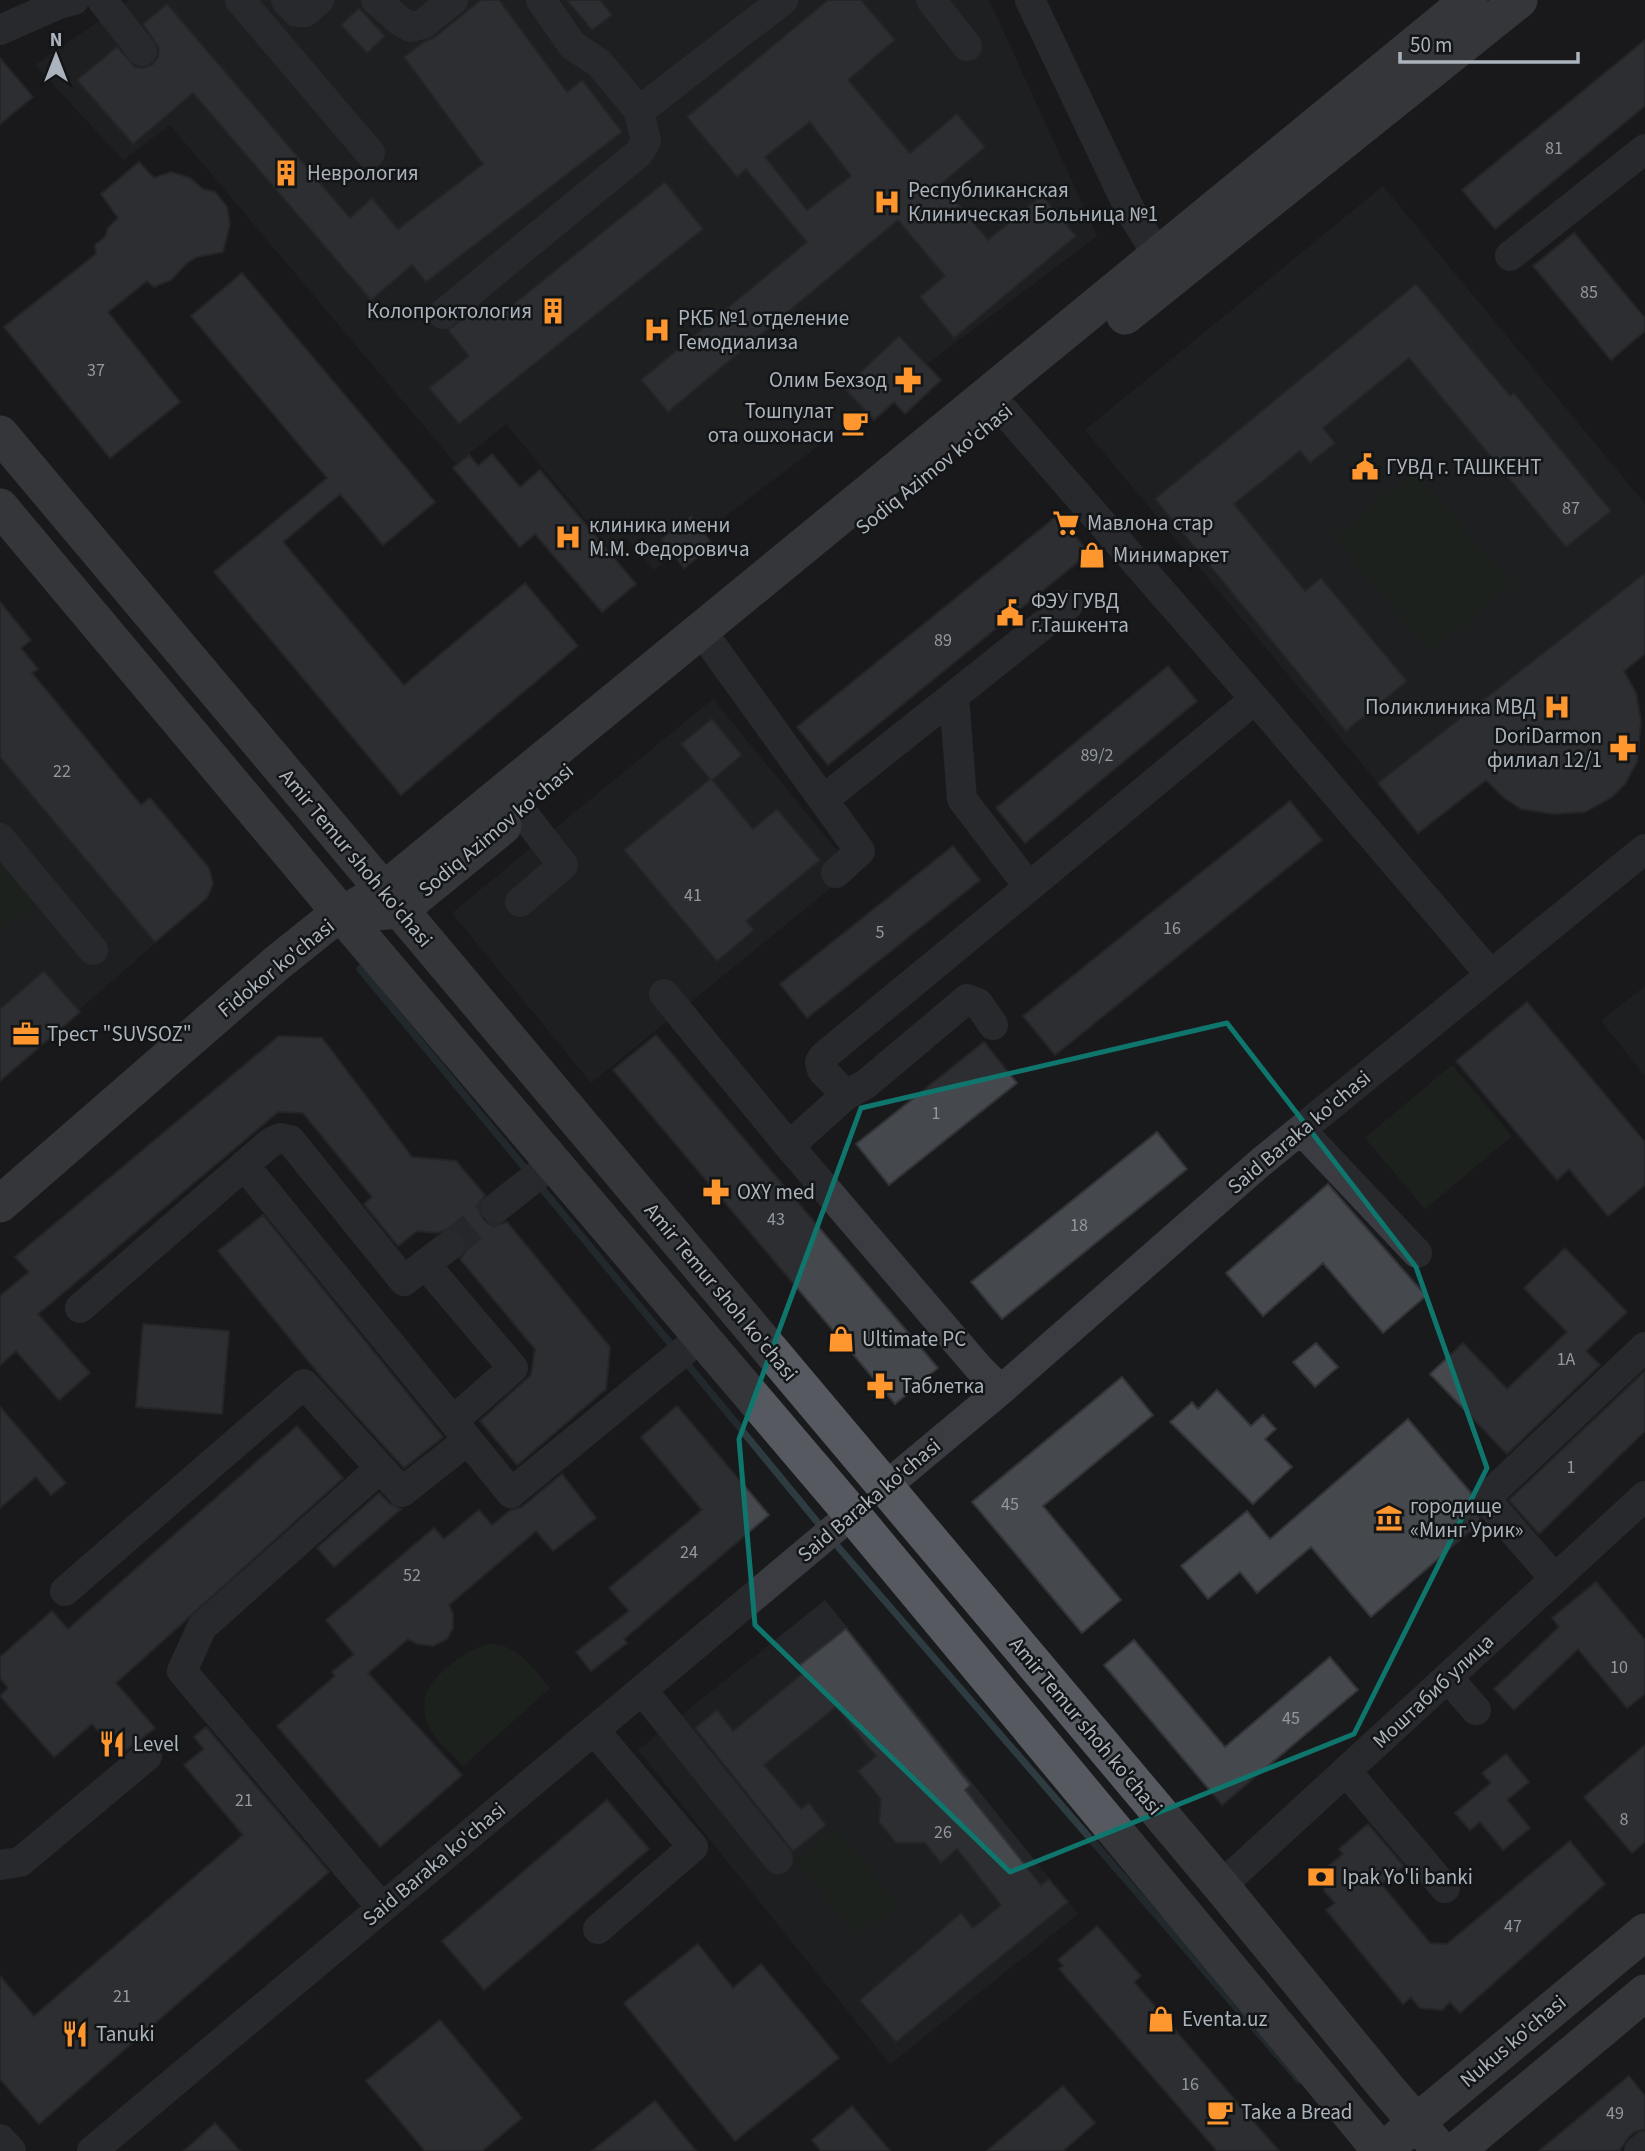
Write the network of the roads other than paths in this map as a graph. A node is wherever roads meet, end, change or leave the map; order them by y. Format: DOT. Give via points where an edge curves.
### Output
graph roads {
  1 [pos="74,0"];
  2 [pos="102,0"];
  3 [pos="240,0"];
  4 [pos="286,0"];
  5 [pos="319,0"];
  6 [pos="376,0"];
  7 [pos="453,0"];
  8 [pos="541,0"];
  9 [pos="783,0"];
  10 [pos="931,0"];
  11 [pos="1030,0"];
  12 [pos="1469,0"];
  13 [pos="1519,0"];
  14 [pos="0,30"];
  15 [pos="967,46"];
  16 [pos="142,51"];
  17 [pos="639,111"];
  18 [pos="1645,149"];
  19 [pos="370,153"];
  20 [pos="1510,256"];
  21 [pos="1167,265"];
  22 [pos="443,314"];
  23 [pos="997,403"];
  24 [pos="0,434"];
  25 [pos="0,507"];
  26 [pos="1068,605"];
  27 [pos="713,647"];
  28 [pos="954,696"];
  29 [pos="1255,699"];
  30 [pos="822,800"];
  31 [pos="521,811"];
  32 [pos="0,838"];
  33 [pos="1645,849"];
  34 [pos="836,873"];
  35 [pos="1029,887"];
  36 [pos="391,900"];
  37 [pos="520,902"];
  38 [pos="335,906"];
  39 [pos="93,950"];
  40 [pos="1490,974"];
  41 [pos="664,994"];
  42 [pos="993,1025"];
  43 [pos="846,1095"];
  44 [pos="1301,1130"];
  45 [pos="789,1146"];
  46 [pos="244,1165"];
  47 [pos="0,1170"];
  48 [pos="540,1173"];
  49 [pos="0,1204"];
  50 [pos="496,1209"];
  51 [pos="449,1246"];
  52 [pos="1417,1253"];
  53 [pos="425,1264"];
  54 [pos="80,1308"];
  55 [pos="1645,1347"];
  56 [pos="686,1349"];
  57 [pos="1001,1390"];
  58 [pos="460,1430"];
  59 [pos="369,1479"];
  60 [pos="885,1487"];
  61 [pos="1645,1496"];
  62 [pos="852,1514"];
  63 [pos="1555,1579"];
  64 [pos="65,1591"];
  65 [pos="1448,1678"];
  66 [pos="642,1690"];
  67 [pos="1476,1710"];
  68 [pos="594,1730"];
  69 [pos="147,1756"];
  70 [pos="1346,1771"];
  71 [pos="778,1859"];
  72 [pos="0,1865"];
  73 [pos="1221,1886"];
  74 [pos="1445,1888"];
  75 [pos="382,1908"];
  76 [pos="1184,1916"];
  77 [pos="598,1929"];
  78 [pos="1645,1932"];
  79 [pos="1645,1993"];
  80 [pos="1416,2122"];
  81 [pos="0,2139"];
  82 [pos="1645,2146"];
  83 [pos="11,2151"];
  84 [pos="92,2151"];
  85 [pos="1381,2151"];
  86 [pos="1441,2151"];
  87 [pos="1456,2151"];
  88 [pos="1639,2151"];
  1 -- 14 [label="street"];
  2 -- 16 [label="street"];
  3 -- 19 [label="street"];
  4 -- 5 [label="street" via="297,12 305,12"];
  6 -- 7 [label="street" via="411,27 423,24"];
  8 -- 17 [label="street" via="572,45 599,63"];
  9 -- 17 [label="street"];
  10 -- 15 [label="street"];
  11 -- 21 [label="street" via="1130,210"];
  12 -- 21 [label="main road, Sodiq Azimov ko'chasi"];
  13 -- 21 [label="main road, Sodiq Azimov ko'chasi"];
  17 -- 22 [label="street" via="646,141 639,153"];
  18 -- 20 [label="street"];
  21 -- 23 [label="main road, Sodiq Azimov ko'chasi"];
  23 -- 27 [label="main road, Sodiq Azimov ko'chasi"];
  23 -- 29 [label="street"];
  23 -- 36 [label="main road, Sodiq Azimov ko'chasi"];
  24 -- 36 [label="main road, Amir Temur shoh ko'chasi"];
  25 -- 38 [label="main road, Amir Temur shoh ko'chasi"];
  26 -- 28 [label="street"];
  27 -- 30 [label="street"];
  27 -- 31 [label="main road, Sodiq Azimov ko'chasi"];
  28 -- 30 [label="street"];
  28 -- 35 [label="street" via="962,799"];
  29 -- 35 [label="street"];
  29 -- 40 [label="street"];
  30 -- 34 [label="street" via="860,851"];
  31 -- 36 [label="main road, Sodiq Azimov ko'chasi"];
  31 -- 37 [label="street" via="563,865"];
  32 -- 39 [label="street"];
  33 -- 40 [label="street, Said Baraka ko'chasi"];
  35 -- 43 [label="street" via="824,1056 822,1070"];
  36 -- 38 [label="main road, Fidokor ko'chasi"];
  36 -- 60 [label="main road, Amir Temur shoh ko'chasi"];
  38 -- 47 [label="main road, Fidokor ko'chasi"];
  38 -- 48 [label="main road, Amir Temur shoh ko'chasi"];
  38 -- 49 [label="main road, Fidokor ko'chasi" via="327,923"];
  40 -- 44 [label="street, Said Baraka ko'chasi"];
  41 -- 45 [label="street"];
  42 -- 43 [label="street" via="978,1003 967,999 866,1084"];
  43 -- 45 [label="street"];
  44 -- 52 [label="street"];
  44 -- 57 [label="street, Said Baraka ko'chasi"];
  45 -- 57 [label="street"];
  46 -- 53 [label="street" via="270,1143 290,1140 404,1281"];
  46 -- 54 [label="street"];
  46 -- 58 [label="street"];
  48 -- 50 [label="street"];
  48 -- 56 [label="main road, Amir Temur shoh ko'chasi"];
  51 -- 53 [label="street"];
  53 -- 58 [label="street" via="513,1368"];
  55 -- 63 [label="street" via="1488,1496 1489,1503"];
  56 -- 58 [label="street" via="511,1493"];
  56 -- 62 [label="main road, Amir Temur shoh ko'chasi"];
  57 -- 60 [label="street, Said Baraka ko'chasi"];
  58 -- 64 [label="street" via="402,1492 304,1384"];
  59 -- 75 [label="street" via="202,1627 182,1671"];
  60 -- 62 [label="main road, Said Baraka ko'chasi"];
  60 -- 73 [label="main road, Amir Temur shoh ko'chasi"];
  61 -- 63 [label="street, Моштабиб улица"];
  62 -- 66 [label="street, Said Baraka ko'chasi"];
  62 -- 76 [label="main road, Amir Temur shoh ko'chasi"];
  63 -- 65 [label="street, Моштабиб улица"];
  65 -- 67 [label="street"];
  65 -- 70 [label="street, Моштабиб улица"];
  66 -- 68 [label="street, Said Baraka ko'chasi"];
  66 -- 71 [label="street"];
  68 -- 75 [label="street, Said Baraka ko'chasi"];
  68 -- 77 [label="street" via="693,1847"];
  69 -- 72 [label="street" via="20,1862"];
  70 -- 73 [label="street, Моштабиб улица"];
  70 -- 74 [label="street"];
  73 -- 76 [label="main road"];
  73 -- 80 [label="main road, Amir Temur shoh ko'chasi"];
  75 -- 84 [label="street, Said Baraka ko'chasi"];
  76 -- 85 [label="main road, Amir Temur shoh ko'chasi"];
  78 -- 80 [label="main road, Nukus ko'chasi"];
  79 -- 87 [label="main road"];
  80 -- 85 [label="main road, Nukus ko'chasi"];
  80 -- 86 [label="main road, Amir Temur shoh ko'chasi"];
  81 -- 83 [label="street"];
  82 -- 88 [label="street"];
}
